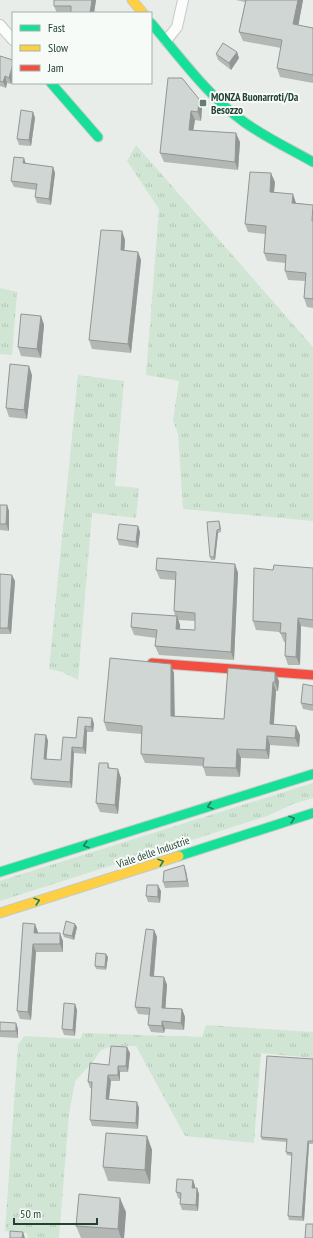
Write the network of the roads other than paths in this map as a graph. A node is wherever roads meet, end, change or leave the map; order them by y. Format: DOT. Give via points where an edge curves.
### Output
graph roads {
  1 [pos="132,0"];
  2 [pos="183,0"];
  3 [pos="142,12"];
  4 [pos="152,24"];
  5 [pos="0,25"];
  6 [pos="12,39"];
  7 [pos="166,41"];
  8 [pos="52,84"];
  9 [pos="98,137"];
  10 [pos="313,162"];
  11 [pos="142,662"];
  12 [pos="313,675"];
  13 [pos="300,768"];
  14 [pos="313,774"];
  15 [pos="247,795"];
  16 [pos="313,812"];
  17 [pos="313,822"];
  18 [pos="244,834"];
  19 [pos="0,872"];
  20 [pos="0,913"];
  1 -- 3 [label="main road"];
  2 -- 7 [label="street" via="177,27"];
  4 -- 7 [label="main road"];
  5 -- 6 [label="street"];
  7 -- 10 [label="main road" via="202,84 235,116"];
  8 -- 9 [label="main road"];
  11 -- 12 [label="main road"];
  13 -- 15 [label="main road"];
  14 -- 15 [label="main road"];
  15 -- 19 [label="main road, one-way"];
  18 -- 16 [label="main road, Viale delle Industrie, one-way"];
  17 -- 18 [label="main road" via="275,833"];
  20 -- 18 [label="main road, Viale delle Industrie, one-way"];
}
